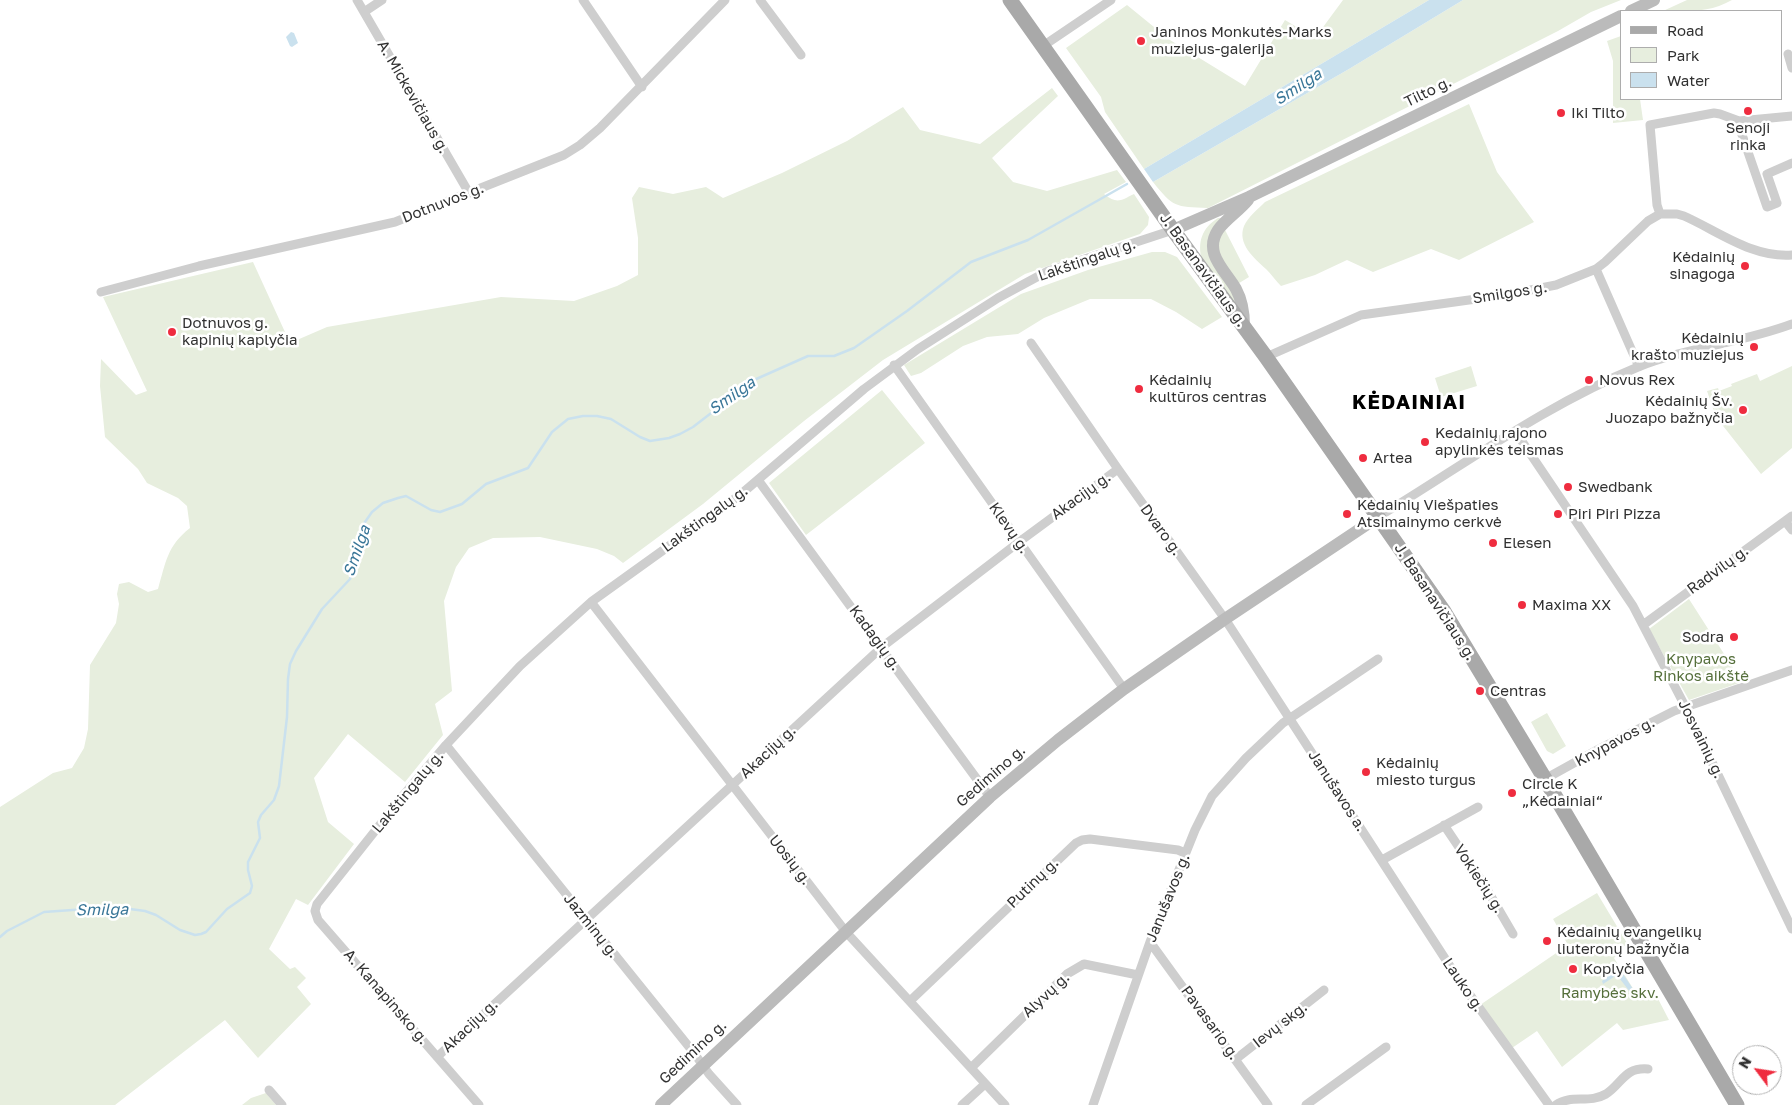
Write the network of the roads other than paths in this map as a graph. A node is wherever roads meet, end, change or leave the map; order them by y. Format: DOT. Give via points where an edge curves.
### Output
graph roads {
  1 [pos="357,0"];
  2 [pos="382,0"];
  3 [pos="583,0"];
  4 [pos="725,0"];
  5 [pos="760,0"];
  6 [pos="1010,0"];
  7 [pos="1111,0"];
  8 [pos="1654,0"];
  9 [pos="1633,10"];
  10 [pos="364,12"];
  11 [pos="1620,16"];
  12 [pos="1043,46"];
  13 [pos="1788,54"];
  14 [pos="801,55"];
  15 [pos="1792,68"];
  16 [pos="642,87"];
  17 [pos="1792,116"];
  18 [pos="1792,121"];
  19 [pos="1792,163"];
  20 [pos="469,193"];
  21 [pos="1249,197"];
  22 [pos="1660,214"];
  23 [pos="1173,230"];
  24 [pos="1792,255"];
  25 [pos="1596,269"];
  26 [pos="101,292"];
  27 [pos="1792,324"];
  28 [pos="1244,326"];
  29 [pos="1031,343"];
  30 [pos="1266,357"];
  31 [pos="894,365"];
  32 [pos="1639,367"];
  33 [pos="1515,431"];
  34 [pos="1118,469"];
  35 [pos="758,480"];
  36 [pos="1378,517"];
  37 [pos="1788,518"];
  38 [pos="1792,530"];
  39 [pos="1019,542"];
  40 [pos="591,602"];
  41 [pos="1225,619"];
  42 [pos="1643,625"];
  43 [pos="882,647"];
  44 [pos="1378,659"];
  45 [pos="1792,670"];
  46 [pos="1124,689"];
  47 [pos="1686,708"];
  48 [pos="1290,719"];
  49 [pos="446,745"];
  50 [pos="1545,779"];
  51 [pos="732,785"];
  52 [pos="990,797"];
  53 [pos="1478,807"];
  54 [pos="1444,825"];
  55 [pos="1185,853"];
  56 [pos="1382,860"];
  57 [pos="315,911"];
  58 [pos="586,920"];
  59 [pos="1792,928"];
  60 [pos="846,932"];
  61 [pos="1513,934"];
  62 [pos="1150,942"];
  63 [pos="1138,975"];
  64 [pos="1324,990"];
  65 [pos="910,1001"];
  66 [pos="1386,1047"];
  67 [pos="437,1057"];
  68 [pos="1236,1059"];
  69 [pos="703,1066"];
  70 [pos="971,1068"];
  71 [pos="1648,1069"];
  72 [pos="985,1084"];
  73 [pos="269,1090"];
  74 [pos="282,1105"];
  75 [pos="479,1105"];
  76 [pos="661,1105"];
  77 [pos="737,1105"];
  78 [pos="962,1105"];
  79 [pos="1005,1105"];
  80 [pos="1093,1105"];
  81 [pos="1268,1105"];
  82 [pos="1306,1105"];
  83 [pos="1549,1105"];
  84 [pos="1556,1105"];
  85 [pos="1737,1105"];
  1 -- 10 [label="street, A. Mickevičiaus g."];
  2 -- 10 [label="street"];
  3 -- 16 [label="street"];
  4 -- 16 [label="street, Dotnuvos g."];
  5 -- 14 [label="street"];
  6 -- 12 [label="main road, J. Basanavičiaus g."];
  7 -- 12 [label="street"];
  8 -- 9 [label="main road"];
  10 -- 20 [label="street, A. Mickevičiaus g."];
  11 -- 21 [label="main road, Tilto g."];
  12 -- 23 [label="main road, J. Basanavičiaus g."];
  13 -- 15 [label="street"];
  16 -- 20 [label="street, Dotnuvos g." via="600,128 564,155"];
  17 -- 22 [label="street" via="1739,121 1714,113 1650,125"];
  18 -- 19 [label="street" via="1739,126 1767,207 1777,204 1767,174"];
  20 -- 26 [label="street, Dotnuvos g." via="395,222"];
  21 -- 23 [label="main road, Tilto g."];
  21 -- 28 [label="main road, Tilto g." via="1218,230 1213,245 1216,260 1240,298"];
  22 -- 24 [label="street" via="1684,216 1745,246 1776,255"];
  22 -- 25 [label="street, Smilgos g." via="1648,221"];
  23 -- 28 [label="main road, J. Basanavičiaus g."];
  23 -- 31 [label="street, Lakštingalų g." via="1041,275 998,298"];
  25 -- 30 [label="street, Smilgos g." via="1540,289 1361,315"];
  25 -- 32 [label="street"];
  27 -- 32 [label="street"];
  28 -- 30 [label="main road, J. Basanavičiaus g."];
  29 -- 34 [label="street, Dvaro g."];
  30 -- 36 [label="main road, J. Basanavičiaus g."];
  31 -- 35 [label="street, Lakštingalų g."];
  31 -- 39 [label="street, Klevų g."];
  32 -- 33 [label="street" via="1576,396"];
  33 -- 36 [label="street"];
  33 -- 42 [label="street, Josvainių g." via="1634,606"];
  34 -- 39 [label="street, Akacijų g."];
  34 -- 41 [label="street, Dvaro g."];
  35 -- 40 [label="street, Lakštingalų g."];
  35 -- 43 [label="street, Kadagių g."];
  36 -- 41 [label="main road, Gedimino g."];
  36 -- 50 [label="main road, J. Basanavičiaus g." via="1443,610"];
  37 -- 38 [label="street"];
  37 -- 42 [label="street, Radvilų g."];
  39 -- 43 [label="street, Akacijų g."];
  39 -- 46 [label="street, Klevų g."];
  40 -- 49 [label="street, Lakštingalų g." via="520,666"];
  40 -- 51 [label="street, Uosių g."];
  41 -- 46 [label="main road, Gedimino g."];
  41 -- 48 [label="street, Dvaro g."];
  42 -- 47 [label="street, Josvainių g."];
  43 -- 51 [label="street, Akacijų g."];
  43 -- 52 [label="street, Kadagių g."];
  44 -- 48 [label="street"];
  45 -- 47 [label="street, Knypavos g."];
  46 -- 52 [label="main road, Gedimino g."];
  47 -- 50 [label="street, Knypavos g." via="1674,711"];
  47 -- 59 [label="street, Josvainių g."];
  48 -- 55 [label="street, Janušavos g." via="1246,758 1212,796"];
  48 -- 56 [label="street, Janušavos a."];
  49 -- 57 [label="street, Lakštingalų g." via="317,904"];
  49 -- 58 [label="street, Jazminų g."];
  50 -- 85 [label="main road, J. Basanavičiaus g."];
  51 -- 58 [label="street, Akacijų g."];
  51 -- 60 [label="street, Uosių g."];
  52 -- 60 [label="main road, Gedimino g."];
  53 -- 54 [label="street"];
  54 -- 56 [label="street"];
  54 -- 61 [label="street, Vokiečių g."];
  55 -- 62 [label="street, Janušavos g."];
  55 -- 65 [label="street, Putinų g." via="1090,839 1076,843"];
  56 -- 83 [label="street, Lauko g." via="1456,977"];
  57 -- 67 [label="street, A. Kanapinsko g." via="318,920"];
  58 -- 67 [label="street, Akacijų g."];
  58 -- 69 [label="street, Jazminų g."];
  60 -- 65 [label="street, Uosių g."];
  60 -- 69 [label="main road, Gedimino g."];
  62 -- 63 [label="street, Janušavos g."];
  62 -- 68 [label="street, Pavasario g."];
  63 -- 70 [label="street, Alyvų g." via="1084,964 1067,974"];
  63 -- 80 [label="street, Janušavos g."];
  64 -- 68 [label="street, Ievų skg."];
  65 -- 70 [label="street, Uosių g."];
  66 -- 82 [label="street"];
  67 -- 75 [label="street, A. Kanapinsko g."];
  68 -- 81 [label="street, Pavasario g."];
  69 -- 76 [label="main road, Gedimino g."];
  69 -- 77 [label="street, Jazminų g."];
  70 -- 72 [label="street, Uosių g."];
  71 -- 84 [label="street" via="1629,1073 1599,1097 1567,1099"];
  72 -- 78 [label="street"];
  72 -- 79 [label="street, Uosių g."];
  73 -- 74 [label="street"];
}
